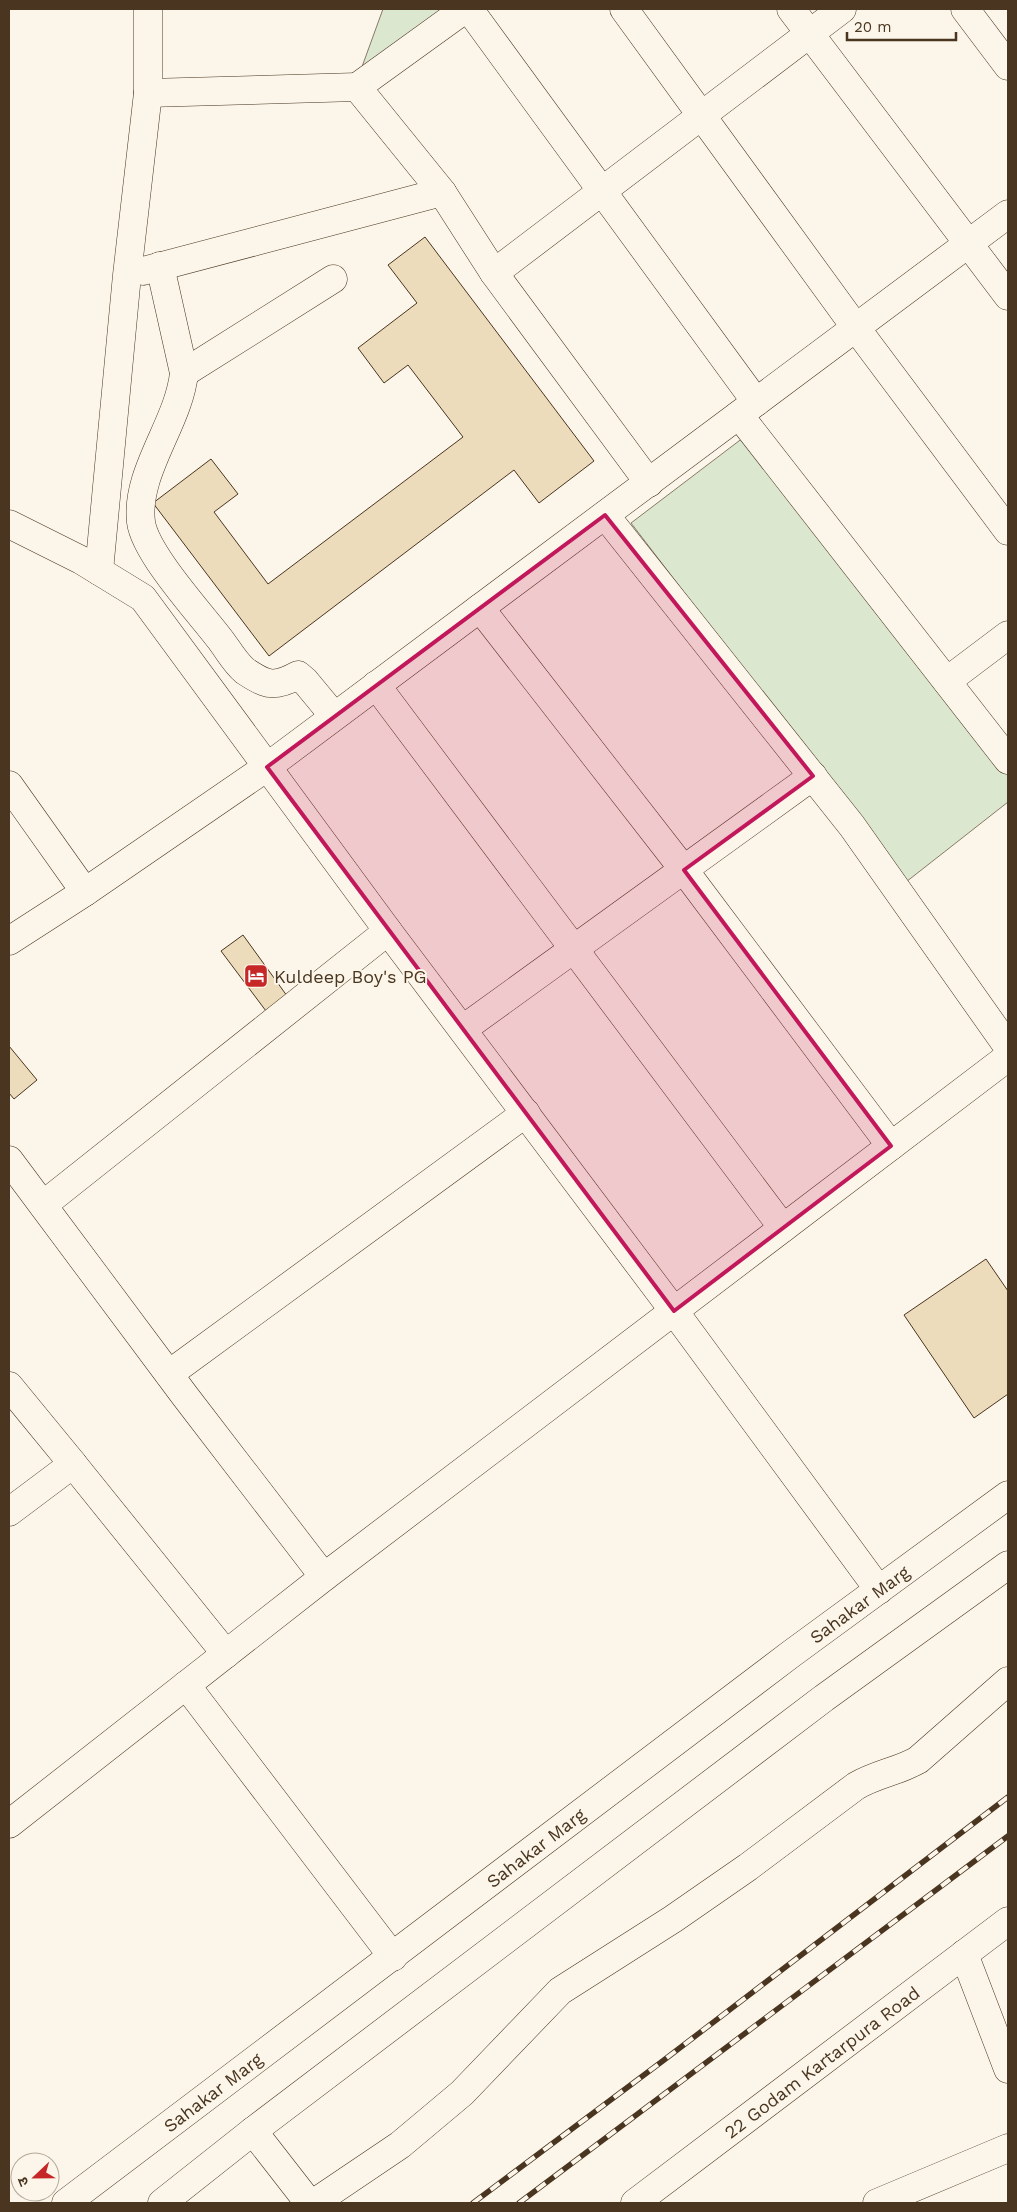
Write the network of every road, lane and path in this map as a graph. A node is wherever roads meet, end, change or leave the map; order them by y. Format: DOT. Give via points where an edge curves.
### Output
graph roads {
  1 [pos="148,9"];
  2 [pos="467,9"];
  3 [pos="624,9"];
  4 [pos="791,9"];
  5 [pos="842,9"];
  6 [pos="965,9"];
  7 [pos="810,33"];
  8 [pos="1008,66"];
  9 [pos="357,87"];
  10 [pos="148,93"];
  11 [pos="702,115"];
  12 [pos="602,191"];
  13 [pos="442,192"];
  14 [pos="1008,214"];
  15 [pos="969,243"];
  16 [pos="160,266"];
  17 [pos="494,273"];
  18 [pos="127,275"];
  19 [pos="334,279"];
  20 [pos="1008,296"];
  21 [pos="856,328"];
  22 [pos="184,373"];
  23 [pos="748,408"];
  24 [pos="649,483"];
  25 [pos="605,515"];
  26 [pos="9,524"];
  27 [pos="1008,531"];
  28 [pos="99,571"];
  29 [pos="480,608"];
  30 [pos="1008,635"];
  31 [pos="947,681"];
  32 [pos="376,685"];
  33 [pos="334,716"];
  34 [pos="1008,760"];
  35 [pos="267,767"];
  36 [pos="813,776"];
  37 [pos="9,785"];
  38 [pos="684,870"];
  39 [pos="85,892"];
  40 [pos="388,931"];
  41 [pos="9,941"];
  42 [pos="574,949"];
  43 [pos="463,1029"];
  44 [pos="1008,1047"];
  45 [pos="1008,1057"];
  46 [pos="526,1113"];
  47 [pos="891,1146"];
  48 [pos="9,1160"];
  49 [pos="42,1205"];
  50 [pos="783,1228"];
  51 [pos="674,1311"];
  52 [pos="169,1374"];
  53 [pos="9,1386"];
  54 [pos="73,1464"];
  55 [pos="1008,1495"];
  56 [pos="9,1512"];
  57 [pos="1008,1565"];
  58 [pos="324,1576"];
  59 [pos="879,1590"];
  60 [pos="226,1654"];
  61 [pos="1008,1681"];
  62 [pos="186,1685"];
  63 [pos="9,1824"];
  64 [pos="1008,1921"];
  65 [pos="964,1954"];
  66 [pos="393,1956"];
  67 [pos="1008,2069"];
  68 [pos="253,2131"];
  69 [pos="1008,2148"];
  70 [pos="66,2203"];
  71 [pos="162,2203"];
  72 [pos="309,2203"];
  73 [pos="314,2203"];
  74 [pos="635,2203"];
  75 [pos="877,2203"];
  1 -- 10 [label="street"];
  2 -- 9 [label="street"];
  2 -- 12 [label="street"];
  3 -- 11 [label="street"];
  4 -- 7 [label="street"];
  5 -- 7 [label="street"];
  6 -- 8 [label="street"];
  7 -- 11 [label="street"];
  7 -- 15 [label="street"];
  9 -- 10 [label="street"];
  9 -- 13 [label="street"];
  10 -- 18 [label="street"];
  11 -- 12 [label="street"];
  11 -- 21 [label="street"];
  12 -- 17 [label="street"];
  12 -- 23 [label="street"];
  13 -- 16 [label="street"];
  13 -- 17 [label="street"];
  14 -- 15 [label="street"];
  15 -- 20 [label="street"];
  15 -- 21 [label="street"];
  16 -- 18 [label="street"];
  16 -- 22 [label="street"];
  17 -- 24 [label="street"];
  18 -- 28 [label="street"];
  19 -- 22 [label="street"];
  21 -- 23 [label="street"];
  21 -- 27 [label="street"];
  22 -- 33 [label="street" via="176,410 142,495 141,522 146,536 170,576 245,670 267,683 298,676"];
  23 -- 24 [label="street"];
  23 -- 31 [label="street"];
  24 -- 25 [label="street"];
  25 -- 29 [label="street"];
  25 -- 36 [label="street"];
  26 -- 28 [label="street"];
  28 -- 35 [label="street" via="143,598"];
  29 -- 32 [label="street"];
  29 -- 38 [label="street"];
  30 -- 31 [label="street"];
  31 -- 34 [label="street"];
  32 -- 33 [label="street"];
  32 -- 42 [label="street"];
  33 -- 35 [label="street"];
  35 -- 39 [label="street"];
  35 -- 40 [label="street"];
  36 -- 38 [label="street"];
  36 -- 44 [label="street"];
  37 -- 39 [label="street"];
  38 -- 42 [label="street"];
  38 -- 47 [label="street"];
  39 -- 41 [label="street"];
  40 -- 43 [label="street"];
  40 -- 49 [label="street"];
  42 -- 43 [label="street"];
  42 -- 50 [label="street"];
  43 -- 46 [label="street"];
  45 -- 47 [label="street"];
  46 -- 51 [label="street"];
  46 -- 52 [label="street"];
  47 -- 50 [label="street"];
  48 -- 49 [label="street"];
  49 -- 52 [label="street"];
  50 -- 51 [label="street"];
  51 -- 58 [label="street"];
  51 -- 59 [label="street"];
  52 -- 58 [label="street"];
  53 -- 54 [label="street"];
  54 -- 56 [label="street"];
  54 -- 60 [label="street"];
  55 -- 59 [label="street, Sahakar Marg"];
  57 -- 68 [label="street" via="824,1698"];
  58 -- 60 [label="street"];
  59 -- 66 [label="street, Sahakar Marg"];
  60 -- 62 [label="street"];
  61 -- 73 [label="street" via="918,1760 856,1786 748,1866 560,1991 462,2093 393,2149"];
  62 -- 63 [label="street"];
  62 -- 66 [label="street"];
  64 -- 65 [label="street, 22 Godam Kartarpura Road"];
  65 -- 67 [label="street"];
  65 -- 74 [label="street, 22 Godam Kartarpura Road"];
  66 -- 70 [label="street, Sahakar Marg"];
  68 -- 71 [label="street"];
  68 -- 72 [label="street"];
  69 -- 75 [label="street"];
}
